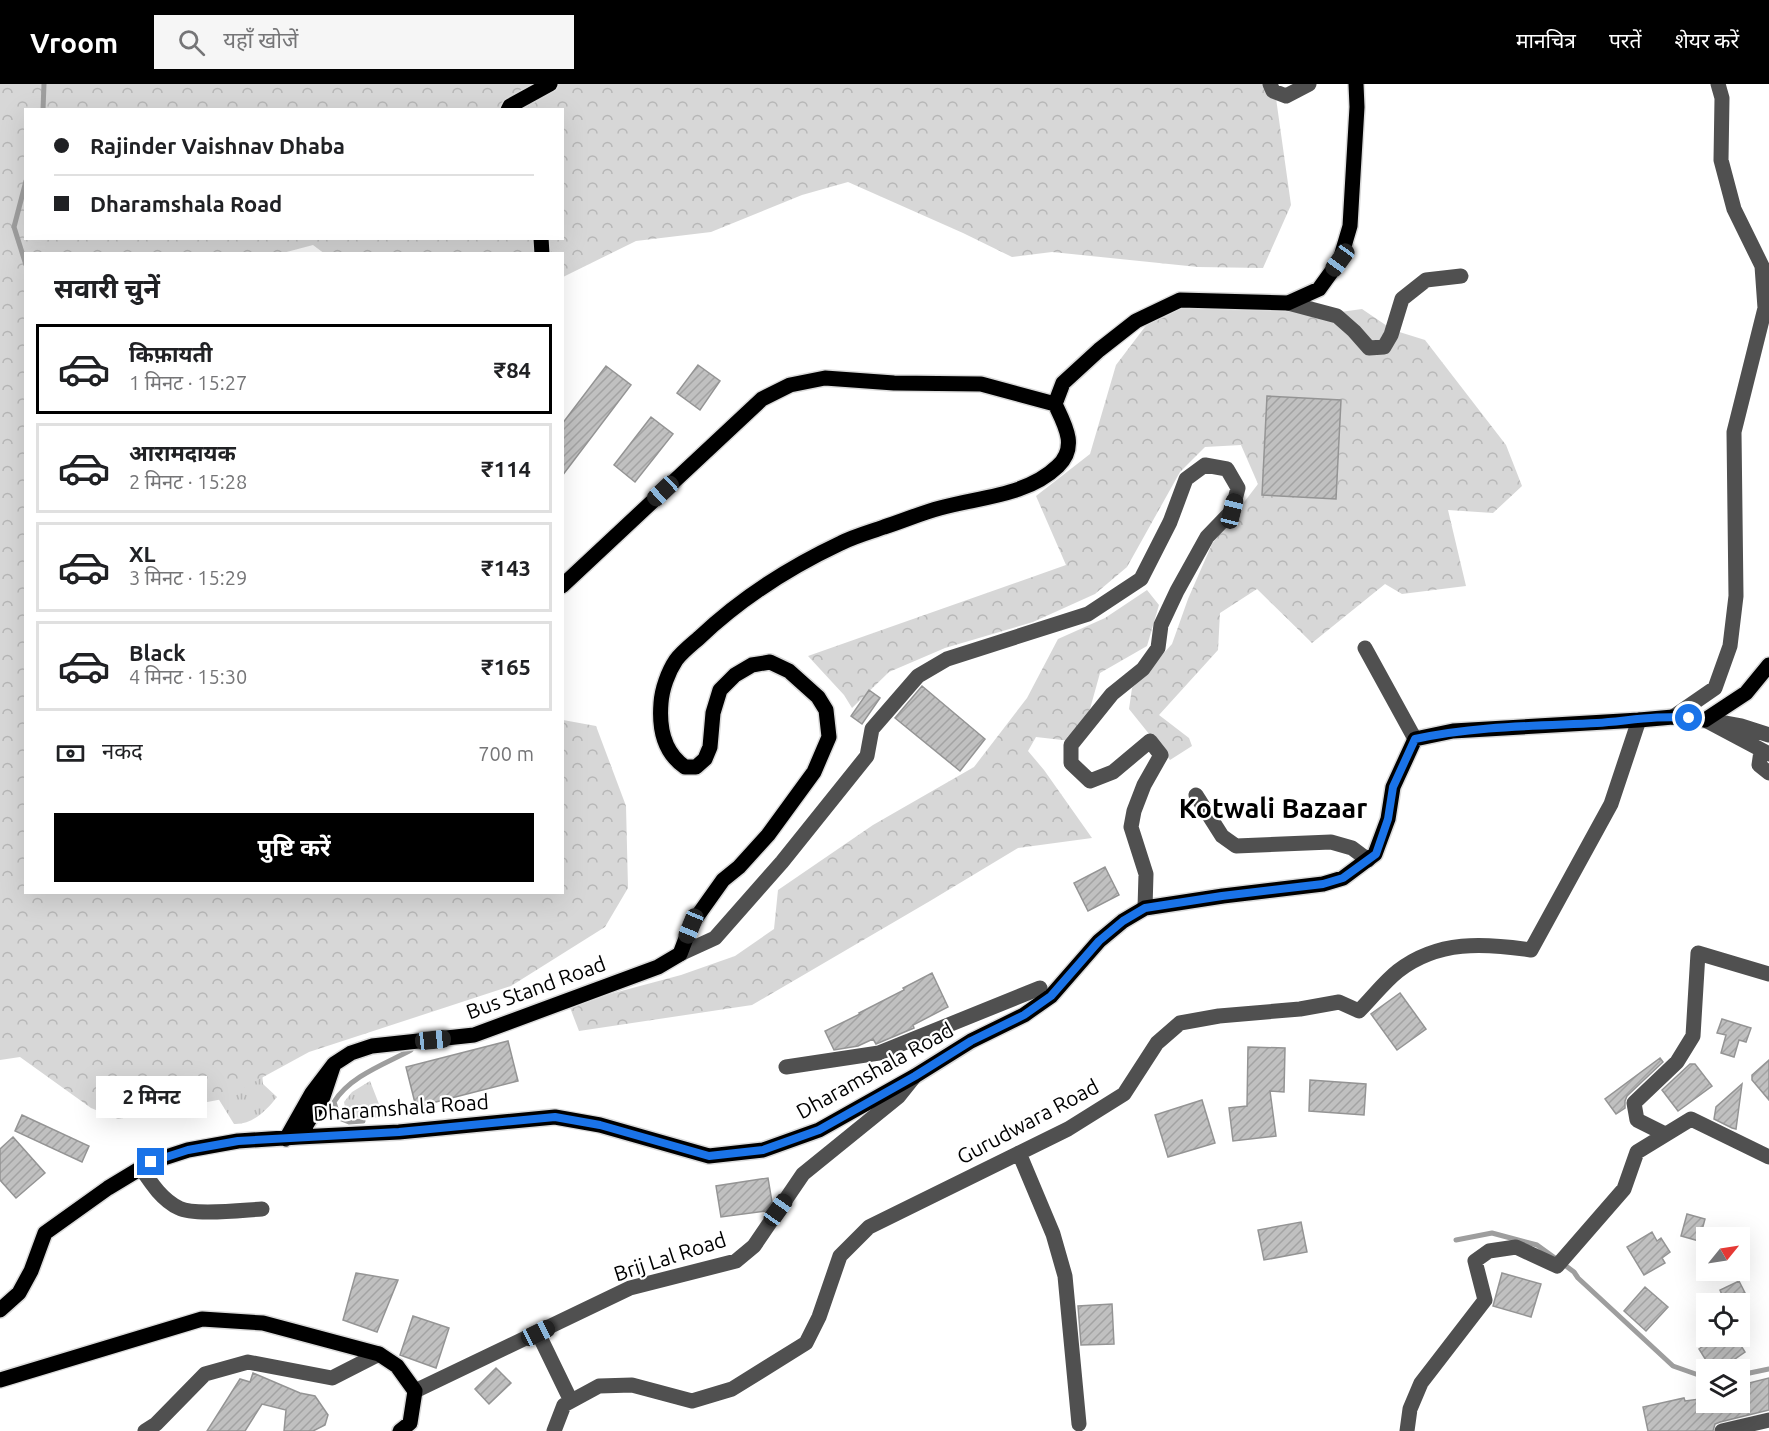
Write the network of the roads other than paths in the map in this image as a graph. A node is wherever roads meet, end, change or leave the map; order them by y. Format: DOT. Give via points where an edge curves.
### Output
graph roads {
  1 [pos="550,84"];
  2 [pos="1270,84"];
  3 [pos="1309,84"];
  4 [pos="1356,84"];
  5 [pos="1719,84"];
  6 [pos="509,108"];
  7 [pos="1766,269"];
  8 [pos="1461,276"];
  9 [pos="1288,303"];
  10 [pos="1055,404"];
  11 [pos="564,584"];
  12 [pos="1365,648"];
  13 [pos="1769,665"];
  14 [pos="1673,717"];
  15 [pos="1640,720"];
  16 [pos="1705,720"];
  17 [pos="1769,735"];
  18 [pos="1415,739"];
  19 [pos="1763,752"];
  20 [pos="1769,773"];
  21 [pos="1196,795"];
  22 [pos="1368,860"];
  23 [pos="1145,908"];
  24 [pos="680,954"];
  25 [pos="1769,974"];
  26 [pos="1040,988"];
  27 [pos="786,1067"];
  28 [pos="915,1076"];
  29 [pos="1665,1134"];
  30 [pos="292,1138"];
  31 [pos="1018,1153"];
  32 [pos="1769,1157"];
  33 [pos="141,1168"];
  34 [pos="262,1209"];
  35 [pos="0,1310"];
  36 [pos="538,1333"];
  37 [pos="379,1354"];
  38 [pos="0,1380"];
  39 [pos="415,1391"];
  40 [pos="571,1401"];
  41 [pos="1769,1420"];
  42 [pos="1079,1424"];
  43 [pos="145,1431"];
  44 [pos="400,1431"];
  45 [pos="554,1431"];
  46 [pos="1407,1431"];
  47 [pos="1722,1431"];
  1 -- 6 [label="main road"];
  2 -- 3 [label="street" via="1273,91 1287,96"];
  4 -- 9 [label="main road" via="1350,226 1340,260 1319,289"];
  5 -- 7 [label="street" via="1721,160 1734,209"];
  7 -- 14 [label="street" via="1765,308 1734,432 1736,596 1730,646 1715,688"];
  8 -- 9 [label="street" via="1426,280 1402,299 1392,335 1384,347 1369,348 1337,316"];
  9 -- 10 [label="main road" via="1180,300 1136,321 1099,350 1064,383"];
  10 -- 11 [label="main road" via="981,384 825,378 790,385 754,406"];
  10 -- 24 [label="main road" via="1068,430 1069,449 1059,465 1039,480 1007,493 940,508 843,542 761,587 676,659 661,700 660,722 670,754 685,767 696,767 707,754 720,690 735,675 762,662 789,671 818,697 826,710 829,737 814,772 768,835 723,880 691,926"];
  12 -- 18 [label="street"];
  13 -- 16 [label="main road" via="1746,693"];
  14 -- 15 [label="main road"];
  14 -- 16 [label="main road"];
  15 -- 18 [label="main road" via="1452,731"];
  15 -- 31 [label="street, Gurudwara Road" via="1611,804 1531,950 1475,945 1422,955 1397,972 1359,1011 1339,1002 1180,1023 1157,1043 1124,1094 1068,1129"];
  16 -- 17 [label="street"];
  16 -- 19 [label="street"];
  18 -- 22 [label="main road" via="1393,787 1388,819 1376,854"];
  19 -- 20 [label="street" via="1759,765"];
  21 -- 22 [label="street" via="1222,836 1236,846 1331,842 1352,848"];
  22 -- 23 [label="main road" via="1343,878 1323,884"];
  23 -- 24 [label="street" via="1146,874 1131,827 1144,785 1161,755 1150,741 1113,772 1090,781 1071,763 1071,745 1112,694 1143,669 1158,648 1161,625 1182,582 1207,537 1232,511 1238,488 1227,469 1205,465 1186,479 1170,522 1141,579 1088,614 946,659 918,676 872,729 867,756 782,862 716,938"];
  23 -- 28 [label="main road, Dharamshala Road" via="1099,941 1051,996"];
  24 -- 30 [label="main road, Bus Stand Road" via="658,967 474,1035 372,1046 351,1053 334,1065 312,1093"];
  25 -- 29 [label="street" via="1698,953 1693,1036 1677,1062 1634,1103 1637,1120"];
  26 -- 27 [label="street" via="879,1053"];
  28 -- 30 [label="main road, Dharamshala Road" via="819,1130 763,1150 709,1156 600,1125 555,1117"];
  28 -- 36 [label="street, Brij Lal Road" via="898,1097 803,1174 754,1246 736,1260 630,1288"];
  29 -- 32 [label="street" via="1691,1119"];
  29 -- 46 [label="street" via="1637,1152 1624,1189 1557,1266 1516,1247 1489,1251 1475,1261 1485,1300 1421,1383 1410,1409"];
  30 -- 33 [label="main road, Dharamshala Road" via="238,1141 188,1150"];
  31 -- 40 [label="street, Gurudwara Road" via="869,1227 840,1256 806,1343 732,1389 692,1401 632,1385 599,1386"];
  31 -- 42 [label="street" via="1053,1234 1065,1276"];
  33 -- 34 [label="street" via="158,1192 179,1208 195,1213"];
  33 -- 35 [label="main road, Dharamshala Road" via="45,1233 19,1293"];
  36 -- 39 [label="street, Brij Lal Road"];
  36 -- 40 [label="street"];
  37 -- 38 [label="main road" via="263,1323 202,1318"];
  37 -- 39 [label="main road" via="397,1366"];
  37 -- 43 [label="street" via="332,1378 248,1362 205,1374"];
  39 -- 44 [label="main road" via="410,1423"];
  40 -- 45 [label="street" via="564,1405"];
  41 -- 47 [label="street"];
}
